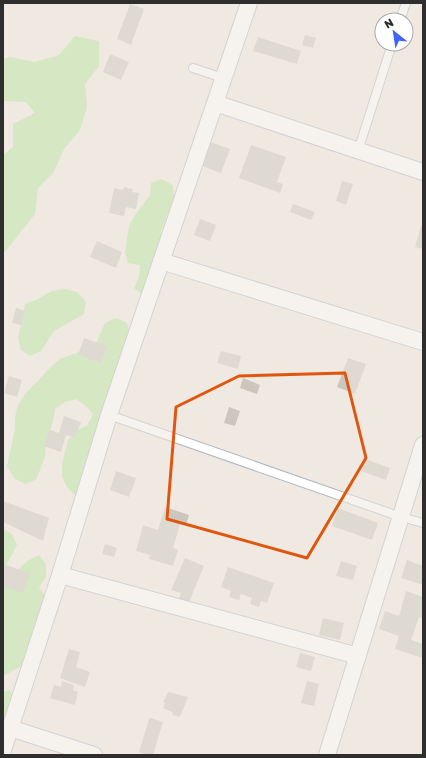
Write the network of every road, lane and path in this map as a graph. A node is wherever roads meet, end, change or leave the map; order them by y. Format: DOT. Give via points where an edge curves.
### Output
graph roads {
  1 [pos="249,3"];
  2 [pos="389,52"];
  3 [pos="193,68"];
  4 [pos="223,78"];
  5 [pos="215,103"];
  6 [pos="358,151"];
  7 [pos="423,172"];
  8 [pos="161,261"];
  9 [pos="423,342"];
  10 [pos="109,415"];
  11 [pos="423,445"];
  12 [pos="401,517"];
  13 [pos="423,523"];
  14 [pos="60,575"];
  15 [pos="358,656"];
  16 [pos="10,728"];
  17 [pos="3,750"];
  18 [pos="94,755"];
  19 [pos="327,755"];
  1 -- 4 [label="street"];
  2 -- 6 [label="lane"];
  3 -- 4 [label="lane"];
  4 -- 5 [label="street"];
  5 -- 6 [label="street"];
  5 -- 8 [label="street"];
  6 -- 7 [label="street"];
  8 -- 9 [label="street"];
  8 -- 10 [label="street"];
  10 -- 12 [label="lane"];
  10 -- 14 [label="street"];
  11 -- 12 [label="street"];
  12 -- 13 [label="lane"];
  12 -- 15 [label="street"];
  14 -- 15 [label="street"];
  14 -- 16 [label="street"];
  15 -- 19 [label="street"];
  16 -- 17 [label="street"];
  16 -- 18 [label="street"];
}
